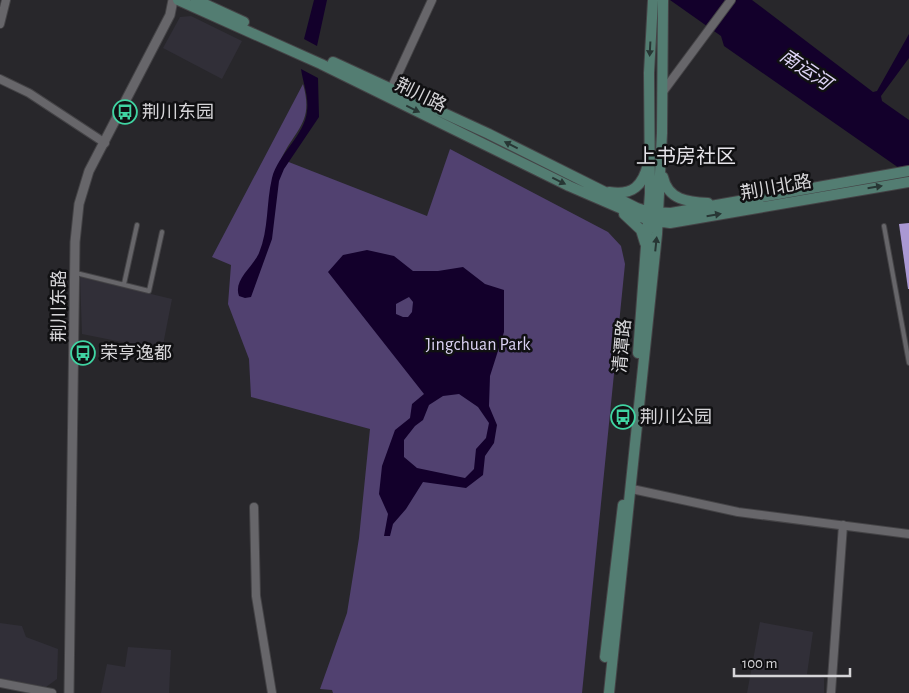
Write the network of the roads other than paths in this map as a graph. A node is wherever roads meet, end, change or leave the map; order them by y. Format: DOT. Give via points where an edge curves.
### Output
graph roads {
  1 [pos="6,0"];
  2 [pos="173,0"];
  3 [pos="178,0"];
  4 [pos="196,0"];
  5 [pos="432,0"];
  6 [pos="731,0"];
  7 [pos="660,1"];
  8 [pos="0,24"];
  9 [pos="0,79"];
  10 [pos="391,89"];
  11 [pos="662,93"];
  12 [pos="105,142"];
  13 [pos="650,153"];
  14 [pos="661,168"];
  15 [pos="905,172"];
  16 [pos="909,182"];
  17 [pos="601,195"];
  18 [pos="727,203"];
  19 [pos="654,217"];
  20 [pos="138,225"];
  21 [pos="884,226"];
  22 [pos="162,232"];
  23 [pos="646,253"];
  24 [pos="75,273"];
  25 [pos="124,284"];
  26 [pos="909,363"];
  27 [pos="632,489"];
  28 [pos="254,507"];
  29 [pos="843,525"];
  30 [pos="909,534"];
  31 [pos="0,683"];
  32 [pos="52,693"];
  33 [pos="69,693"];
  34 [pos="272,693"];
  35 [pos="602,693"];
  36 [pos="609,693"];
  37 [pos="831,693"];
  1 -- 8 [label="street"];
  2 -- 12 [label="street, 荆川东路" via="170,15"];
  3 -- 17 [label="main road, 荆川路, one-way"];
  4 -- 10 [label="main road, 荆川路"];
  5 -- 10 [label="street"];
  6 -- 11 [label="street"];
  7 -- 11 [label="main road, 清潭路"];
  7 -- 13 [label="main road, 清潭路, one-way" via="649,73"];
  9 -- 12 [label="street" via="29,93"];
  17 -- 10 [label="main road, 荆川路, one-way"];
  11 -- 14 [label="main road, 清潭路"];
  12 -- 24 [label="street, 荆川东路" via="89,171 79,204"];
  13 -- 17 [label="main road" via="646,172 637,188 626,193"];
  13 -- 19 [label="main road, 清潭路"];
  14 -- 18 [label="main road" via="664,183 680,200"];
  14 -- 19 [label="main road, 清潭路"];
  15 -- 18 [label="main road, 荆川北路"];
  19 -- 16 [label="main road, 荆川北路, one-way" via="670,222"];
  17 -- 19 [label="main road, 荆川路"];
  17 -- 23 [label="main road" via="630,217 645,240"];
  18 -- 19 [label="main road, 荆川北路"];
  19 -- 23 [label="main road, 清潭路"];
  27 -- 19 [label="main road, 清潭路, one-way"];
  20 -- 25 [label="lane"];
  21 -- 26 [label="lane"];
  22 -- 25 [label="lane" via="149,291"];
  23 -- 35 [label="main road, 清潭路" via="627,470"];
  24 -- 25 [label="lane"];
  24 -- 33 [label="street, 荆川东路"];
  27 -- 29 [label="street" via="738,512"];
  27 -- 36 [label="main road, 清潭路"];
  28 -- 34 [label="street" via="256,596"];
  29 -- 30 [label="street"];
  29 -- 37 [label="street"];
  31 -- 32 [label="street"];
}
